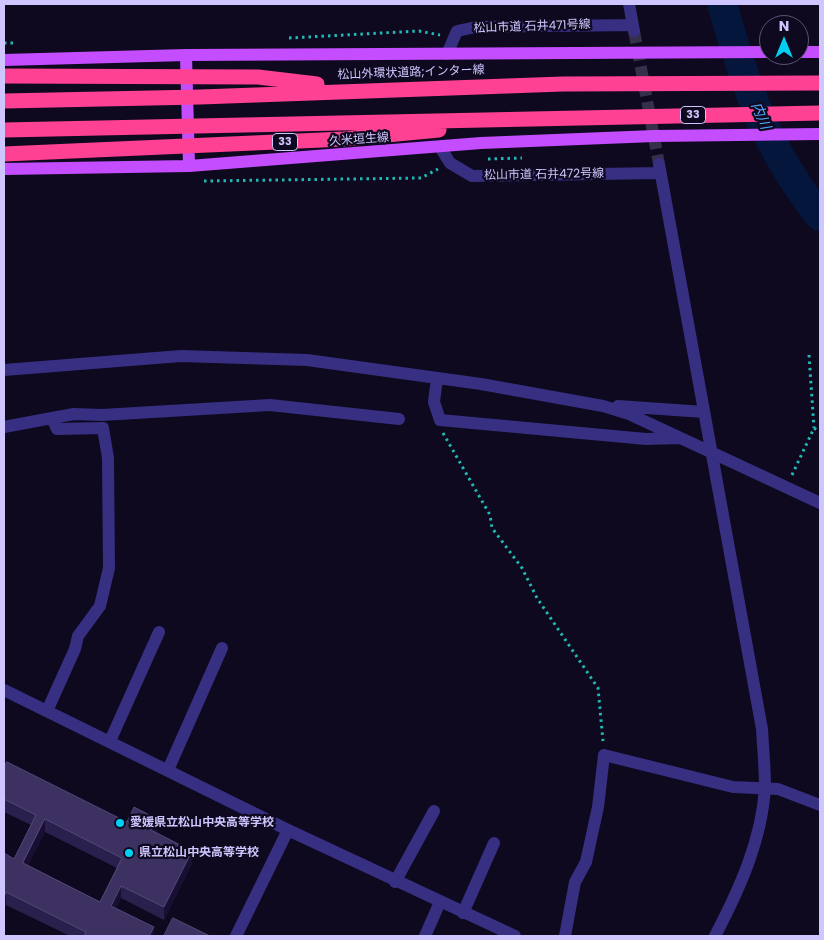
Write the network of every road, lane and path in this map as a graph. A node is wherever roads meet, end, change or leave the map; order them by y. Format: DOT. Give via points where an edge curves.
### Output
graph roads {
  1 [pos="629,4"];
  2 [pos="759,52"];
  3 [pos="186,54"];
  4 [pos="447,54"];
  5 [pos="4,60"];
  6 [pos="4,76"];
  7 [pos="820,83"];
  8 [pos="358,90"];
  9 [pos="4,101"];
  10 [pos="820,113"];
  11 [pos="565,117"];
  12 [pos="4,130"];
  13 [pos="818,134"];
  14 [pos="440,147"];
  15 [pos="4,154"];
  16 [pos="528,158"];
  17 [pos="479,160"];
  18 [pos="450,163"];
  19 [pos="189,166"];
  20 [pos="4,169"];
  21 [pos="198,181"];
  22 [pos="809,355"];
  23 [pos="4,370"];
  24 [pos="436,378"];
  25 [pos="603,406"];
  26 [pos="704,412"];
  27 [pos="52,418"];
  28 [pos="399,419"];
  29 [pos="440,420"];
  30 [pos="4,427"];
  31 [pos="814,428"];
  32 [pos="820,432"];
  33 [pos="683,438"];
  34 [pos="711,451"];
  35 [pos="786,488"];
  36 [pos="820,503"];
  37 [pos="159,632"];
  38 [pos="222,648"];
  39 [pos="4,690"];
  40 [pos="48,711"];
  41 [pos="110,741"];
  42 [pos="604,755"];
  43 [pos="168,770"];
  44 [pos="765,787"];
  45 [pos="820,805"];
  46 [pos="434,811"];
  47 [pos="288,830"];
  48 [pos="494,843"];
  49 [pos="395,882"];
  50 [pos="440,902"];
  51 [pos="463,913"];
  52 [pos="236,936"];
  53 [pos="425,936"];
  54 [pos="515,936"];
  55 [pos="565,936"];
  56 [pos="715,936"];
  1 -- 4 [label="street, 松山市道 石井471号線" via="633,28 476,27 457,31"];
  2 -- 4 [label="main road"];
  3 -- 4 [label="main road"];
  3 -- 5 [label="main road"];
  3 -- 19 [label="main road"];
  6 -- 8 [label="highway, bridge" via="258,77"];
  7 -- 8 [label="highway, 松山外環状道路;インター線, bridge" via="563,84"];
  8 -- 9 [label="highway, 松山外環状道路;インター線, bridge"];
  10 -- 11 [label="highway, 33, bridge"];
  11 -- 12 [label="highway, 33, bridge"];
  11 -- 15 [label="highway, 33, bridge" via="344,139"];
  13 -- 14 [label="main road, 久米垣生線" via="481,142"];
  14 -- 18 [label="street, 松山市道 石井472号線"];
  14 -- 19 [label="main road, 久米垣生線"];
  16 -- 17 [label="path"];
  18 -- 21 [label="path" via="421,178"];
  18 -- 26 [label="street, 松山市道 石井472号線" via="472,176 660,169"];
  19 -- 20 [label="main road, 久米垣生線"];
  22 -- 31 [label="path"];
  23 -- 24 [label="street" via="181,356 307,360"];
  24 -- 25 [label="street"];
  24 -- 29 [label="street" via="434,402"];
  25 -- 26 [label="street" via="662,407"];
  25 -- 33 [label="street"];
  26 -- 34 [label="street"];
  27 -- 28 [label="street" via="74,414 270,405"];
  27 -- 30 [label="street"];
  27 -- 40 [label="street" via="57,429 103,428 108,458 109,568 100,606 78,636"];
  29 -- 33 [label="street" via="646,439"];
  29 -- 42 [label="path" via="443,437 490,515 492,528 522,568 537,598 598,688"];
  31 -- 32 [label="path"];
  31 -- 35 [label="path"];
  33 -- 34 [label="street"];
  34 -- 35 [label="street"];
  34 -- 44 [label="street" via="758,698"];
  35 -- 36 [label="street"];
  37 -- 41 [label="street"];
  38 -- 43 [label="street"];
  39 -- 40 [label="street"];
  40 -- 41 [label="street"];
  41 -- 43 [label="street"];
  42 -- 44 [label="street" via="732,787"];
  42 -- 55 [label="street" via="598,807 586,862 575,882"];
  43 -- 47 [label="street"];
  44 -- 45 [label="street"];
  44 -- 56 [label="street" via="760,826 752,851 732,904"];
  46 -- 49 [label="street"];
  47 -- 49 [label="street"];
  47 -- 52 [label="street"];
  48 -- 51 [label="street"];
  49 -- 50 [label="street"];
  50 -- 51 [label="street"];
  50 -- 53 [label="street"];
  51 -- 54 [label="street"];
}
